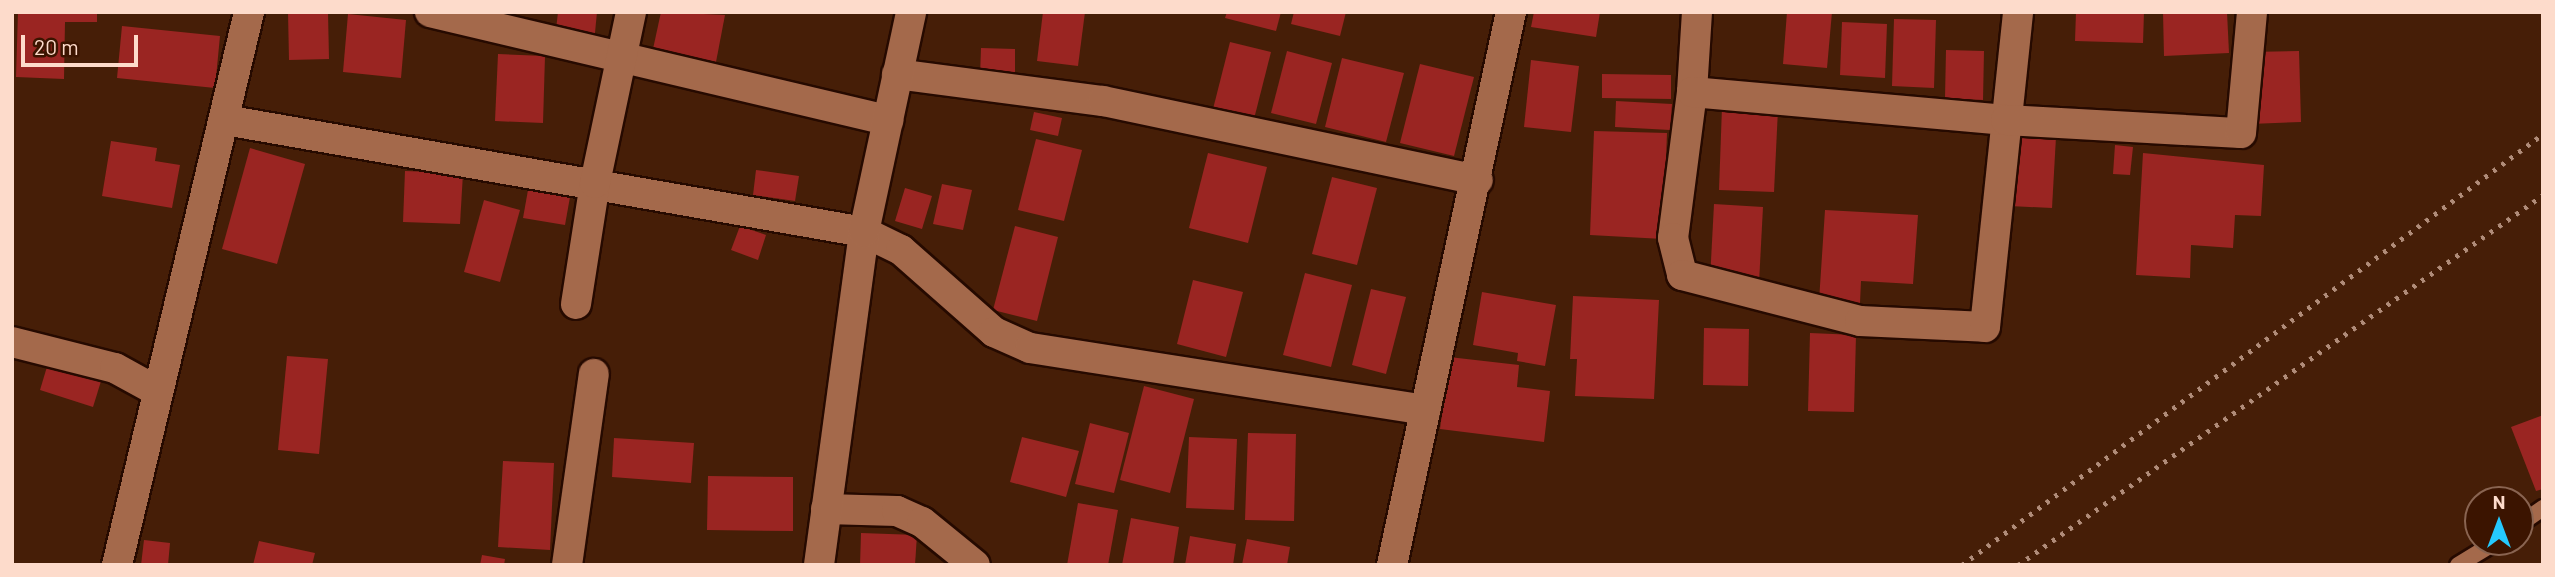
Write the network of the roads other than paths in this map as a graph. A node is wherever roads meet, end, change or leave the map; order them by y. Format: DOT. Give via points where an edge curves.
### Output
graph roads {
  1 [pos="249,12"];
  2 [pos="430,12"];
  3 [pos="631,12"];
  4 [pos="911,12"];
  5 [pos="1511,12"];
  6 [pos="1697,12"];
  7 [pos="2018,12"];
  8 [pos="2252,12"];
  9 [pos="624,55"];
  10 [pos="897,74"];
  11 [pos="1692,92"];
  12 [pos="225,120"];
  13 [pos="888,120"];
  14 [pos="2006,120"];
  15 [pos="1478,180"];
  16 [pos="595,183"];
  17 [pos="864,232"];
  18 [pos="576,304"];
  19 [pos="12,342"];
  20 [pos="594,374"];
  21 [pos="157,391"];
  22 [pos="1425,410"];
  23 [pos="826,509"];
  24 [pos="117,565"];
  25 [pos="567,565"];
  26 [pos="819,565"];
  27 [pos="975,565"];
  28 [pos="1392,565"];
  1 -- 12 [label="street"];
  2 -- 9 [label="street"];
  3 -- 9 [label="street"];
  4 -- 10 [label="street"];
  5 -- 15 [label="street"];
  6 -- 11 [label="street"];
  7 -- 14 [label="street"];
  8 -- 14 [label="street" via="2241,134"];
  9 -- 13 [label="street"];
  9 -- 16 [label="street"];
  10 -- 13 [label="street"];
  10 -- 15 [label="street" via="1103,101"];
  11 -- 14 [label="street"];
  11 -- 14 [label="street" via="1673,238 1682,275 1860,321 1985,327"];
  12 -- 16 [label="street"];
  12 -- 21 [label="street"];
  13 -- 17 [label="street"];
  15 -- 22 [label="street"];
  16 -- 17 [label="street"];
  16 -- 18 [label="street"];
  17 -- 22 [label="street" via="901,250 994,332 1030,348"];
  17 -- 23 [label="street"];
  19 -- 21 [label="street" via="115,368"];
  20 -- 25 [label="street"];
  21 -- 24 [label="street"];
  22 -- 28 [label="street"];
  23 -- 26 [label="street"];
  23 -- 27 [label="street" via="897,511 922,522"];
}
